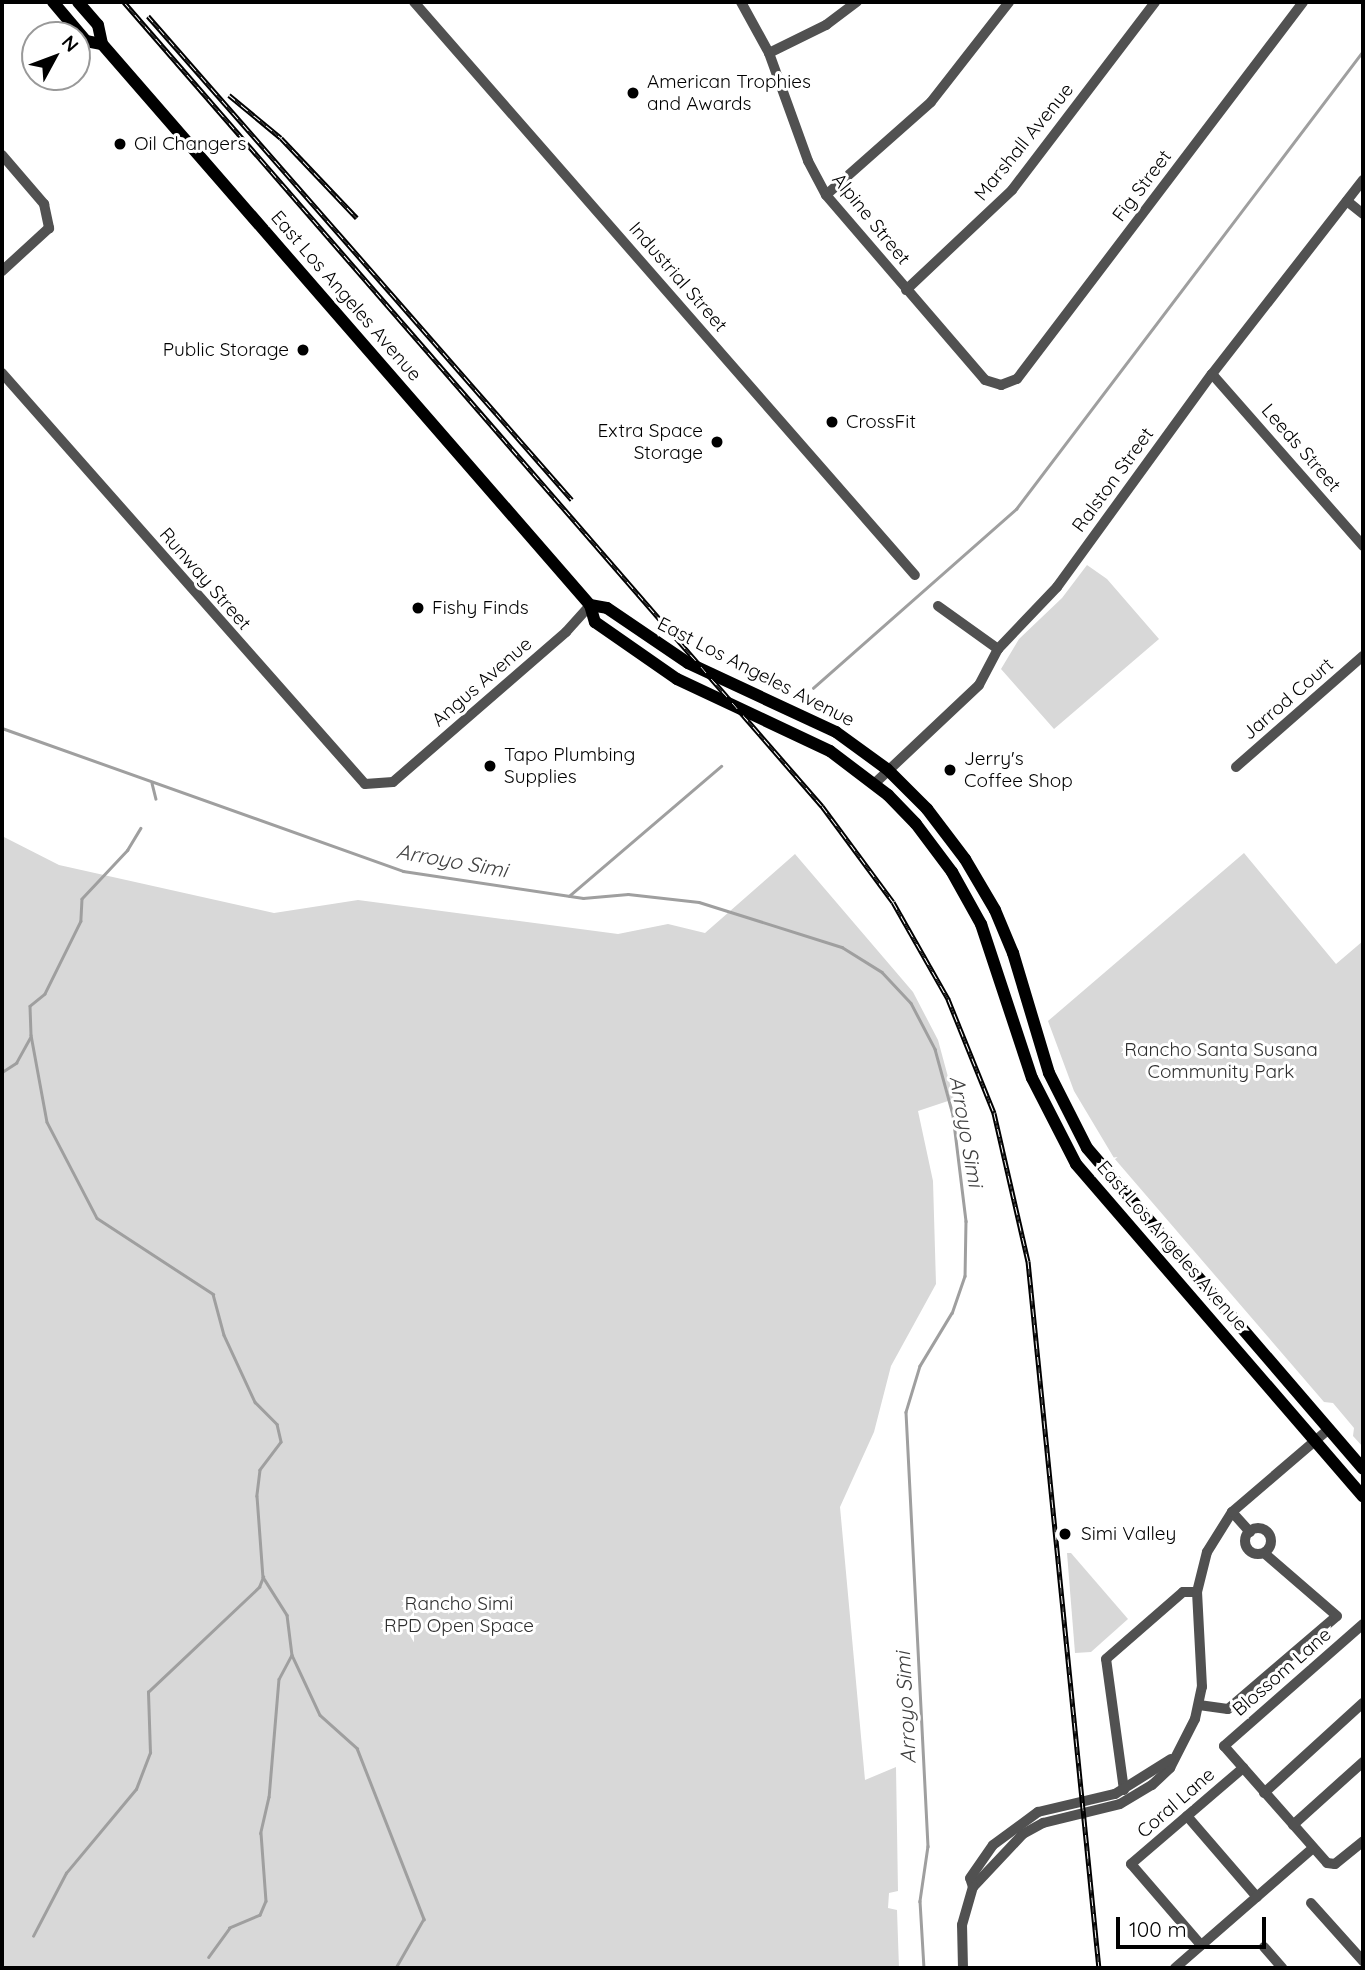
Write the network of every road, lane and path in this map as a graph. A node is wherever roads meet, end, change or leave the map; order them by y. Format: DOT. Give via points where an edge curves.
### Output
graph roads {
  1 [pos="52,2"];
  2 [pos="78,2"];
  3 [pos="414,2"];
  4 [pos="741,2"];
  5 [pos="857,2"];
  6 [pos="1009,2"];
  7 [pos="1155,2"];
  8 [pos="1303,2"];
  9 [pos="102,44"];
  10 [pos="769,53"];
  11 [pos="2,155"];
  12 [pos="1363,180"];
  13 [pos="826,195"];
  14 [pos="1347,201"];
  15 [pos="1363,214"];
  16 [pos="2,271"];
  17 [pos="906,290"];
  18 [pos="2,373"];
  19 [pos="1212,374"];
  20 [pos="1004,385"];
  21 [pos="1363,546"];
  22 [pos="915,575"];
  23 [pos="590,605"];
  24 [pos="938,606"];
  25 [pos="998,649"];
  26 [pos="1363,656"];
  27 [pos="1236,767"];
  28 [pos="887,769"];
  29 [pos="393,782"];
  30 [pos="874,784"];
  31 [pos="1329,1429"];
  32 [pos="1315,1441"];
  33 [pos="1363,1469"];
  34 [pos="1363,1496"];
  35 [pos="1232,1512"];
  36 [pos="1250,1532"];
  37 [pos="1264,1553"];
  38 [pos="1196,1592"];
  39 [pos="1363,1624"];
  40 [pos="1363,1703"];
  41 [pos="1199,1705"];
  42 [pos="1171,1759"];
  43 [pos="1363,1762"];
  44 [pos="1243,1768"];
  45 [pos="1124,1790"];
  46 [pos="1264,1793"];
  47 [pos="1187,1816"];
  48 [pos="1293,1825"];
  49 [pos="1363,1840"];
  50 [pos="1312,1849"];
  51 [pos="972,1887"];
  52 [pos="1256,1897"];
  53 [pos="1311,1903"];
  54 [pos="1201,1945"];
  55 [pos="1264,1947"];
  56 [pos="1363,1961"];
  57 [pos="962,1968"];
  58 [pos="1175,1968"];
  59 [pos="1282,1968"];
  1 -- 9 [label="main road, East Los Angeles Avenue" via="86,41"];
  2 -- 9 [label="main road, East Los Angeles Avenue" via="98,25"];
  3 -- 22 [label="street, Industrial Street"];
  4 -- 10 [label="street, Alpine Street"];
  5 -- 10 [label="street" via="827,26"];
  6 -- 13 [label="street" via="931,102"];
  7 -- 17 [label="street, Marshall Avenue" via="1012,190"];
  8 -- 20 [label="street, Fig Street" via="1017,379"];
  9 -- 23 [label="main road, East Los Angeles Avenue"];
  10 -- 13 [label="street, Alpine Street" via="808,161"];
  11 -- 16 [label="street" via="44,204 49,228"];
  12 -- 14 [label="street, Ralston Street"];
  13 -- 17 [label="street, Alpine Street"];
  14 -- 15 [label="street"];
  14 -- 19 [label="street, Ralston Street"];
  17 -- 20 [label="street, Alpine Street" via="985,380"];
  18 -- 29 [label="street, Runway Street" via="351,773 365,785"];
  19 -- 21 [label="street, Leeds Street"];
  19 -- 25 [label="street, Ralston Street" via="1057,587"];
  23 -- 28 [label="main road, East Los Angeles Avenue" via="607,608 688,663 803,713"];
  23 -- 29 [label="street, Angus Avenue" via="566,632"];
  23 -- 30 [label="main road, East Los Angeles Avenue" via="595,622 650,662 693,688 806,737"];
  24 -- 25 [label="street"];
  25 -- 28 [label="street, Ralston Street" via="968,698"];
  26 -- 27 [label="street, Jarrod Court"];
  28 -- 30 [label="street, Ralston Street"];
  28 -- 31 [label="main road, East Los Angeles Avenue" via="946,832 995,910 1013,953 1049,1073 1087,1148"];
  30 -- 32 [label="main road, East Los Angeles Avenue" via="932,843 968,899 996,960 1032,1078 1076,1164"];
  31 -- 32 [label="street"];
  31 -- 33 [label="main road, East Los Angeles Avenue"];
  32 -- 34 [label="main road, East Los Angeles Avenue"];
  32 -- 35 [label="street"];
  35 -- 36 [label="street"];
  35 -- 38 [label="street" via="1207,1552"];
  36 -- 37 [label="street" via="1248,1548"];
  36 -- 37 [label="street" via="1261,1528 1270,1536 1270,1548"];
  37 -- 41 [label="street" via="1337,1616 1228,1709"];
  38 -- 41 [label="street" via="1204,1673"];
  38 -- 45 [label="street" via="1183,1592 1106,1659"];
  39 -- 44 [label="street, Blossom Lane" via="1224,1746"];
  40 -- 46 [label="street"];
  41 -- 42 [label="street"];
  42 -- 45 [label="street" via="1161,1761"];
  42 -- 51 [label="street" via="1163,1777 1132,1798 1043,1823 1023,1834"];
  43 -- 48 [label="street"];
  44 -- 46 [label="street"];
  44 -- 47 [label="street, Coral Lane"];
  45 -- 51 [label="street" via="1028,1817 982,1858 970,1878"];
  46 -- 48 [label="street"];
  47 -- 52 [label="street"];
  47 -- 54 [label="street, Coral Lane" via="1131,1864"];
  48 -- 50 [label="street"];
  49 -- 50 [label="street" via="1335,1864"];
  50 -- 52 [label="street"];
  51 -- 57 [label="street" via="962,1925"];
  52 -- 54 [label="street"];
  53 -- 56 [label="street"];
  54 -- 58 [label="street"];
  55 -- 59 [label="street"];
}
